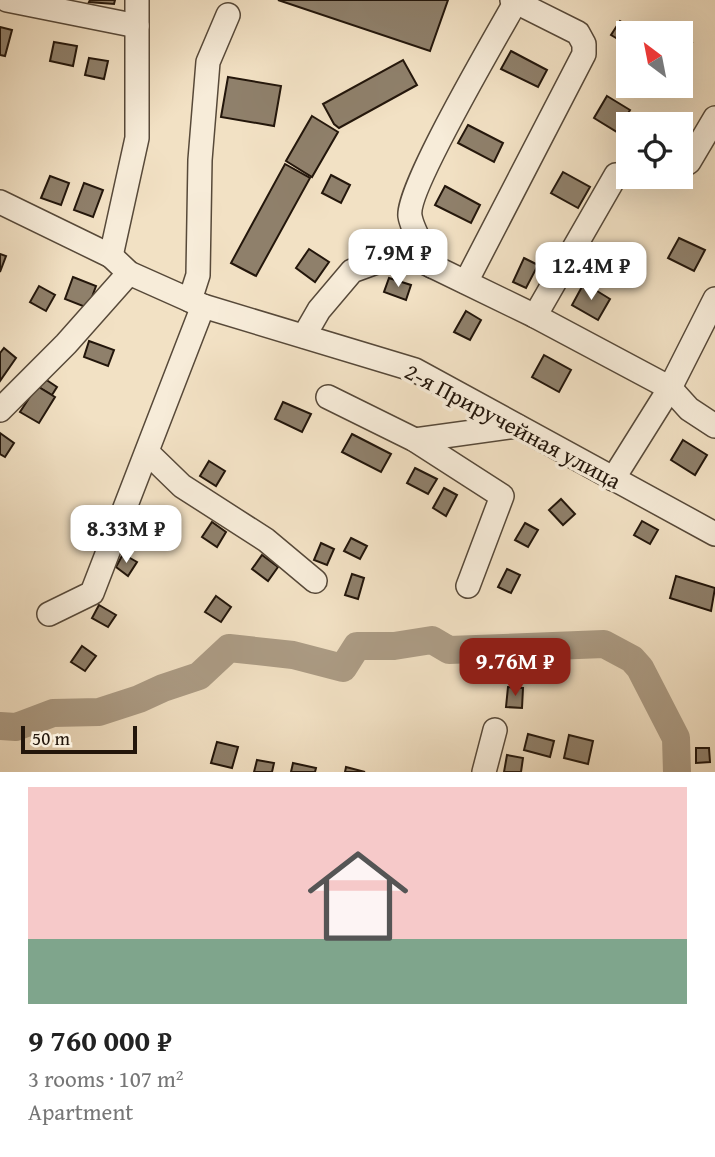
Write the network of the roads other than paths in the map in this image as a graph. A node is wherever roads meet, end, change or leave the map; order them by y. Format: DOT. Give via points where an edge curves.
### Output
graph roads {
  1 [pos="7,0"];
  2 [pos="137,0"];
  3 [pos="513,1"];
  4 [pos="228,15"];
  5 [pos="137,26"];
  6 [pos="715,118"];
  7 [pos="693,155"];
  8 [pos="616,175"];
  9 [pos="0,202"];
  10 [pos="111,256"];
  11 [pos="432,266"];
  12 [pos="128,273"];
  13 [pos="466,282"];
  14 [pos="715,299"];
  15 [pos="197,303"];
  16 [pos="535,316"];
  17 [pos="304,336"];
  18 [pos="670,388"];
  19 [pos="328,397"];
  20 [pos="0,410"];
  21 [pos="517,426"];
  22 [pos="715,426"];
  23 [pos="415,440"];
  24 [pos="148,453"];
  25 [pos="613,479"];
  26 [pos="715,534"];
  27 [pos="315,581"];
  28 [pos="468,586"];
  29 [pos="49,614"];
  30 [pos="495,730"];
  31 [pos="484,772"];
  1 -- 5 [label="street"];
  2 -- 5 [label="street"];
  3 -- 11 [label="street" via="412,200 410,216"];
  3 -- 13 [label="street" via="578,33 584,54"];
  4 -- 15 [label="street" via="208,62 200,160"];
  5 -- 10 [label="street" via="137,138"];
  6 -- 7 [label="street"];
  8 -- 16 [label="street"];
  9 -- 10 [label="street, 2-я Приручейная улица"];
  10 -- 12 [label="street, 2-я Приручейная улица"];
  11 -- 13 [label="street"];
  11 -- 17 [label="street" via="404,252 352,271"];
  12 -- 15 [label="street, 2-я Приручейная улица"];
  12 -- 20 [label="street"];
  13 -- 16 [label="street"];
  14 -- 18 [label="street"];
  15 -- 17 [label="street, 2-я Приручейная улица"];
  15 -- 24 [label="street"];
  16 -- 18 [label="street"];
  17 -- 21 [label="street, 2-я Приручейная улица" via="415,370"];
  18 -- 22 [label="street"];
  18 -- 25 [label="street"];
  19 -- 23 [label="street"];
  21 -- 23 [label="street"];
  21 -- 25 [label="street, 2-я Приручейная улица"];
  23 -- 28 [label="street" via="502,496"];
  24 -- 27 [label="street" via="182,486 266,540"];
  24 -- 29 [label="street" via="92,593"];
  25 -- 26 [label="street, 2-я Приручейная улица"];
  30 -- 31 [label="street"];
}
